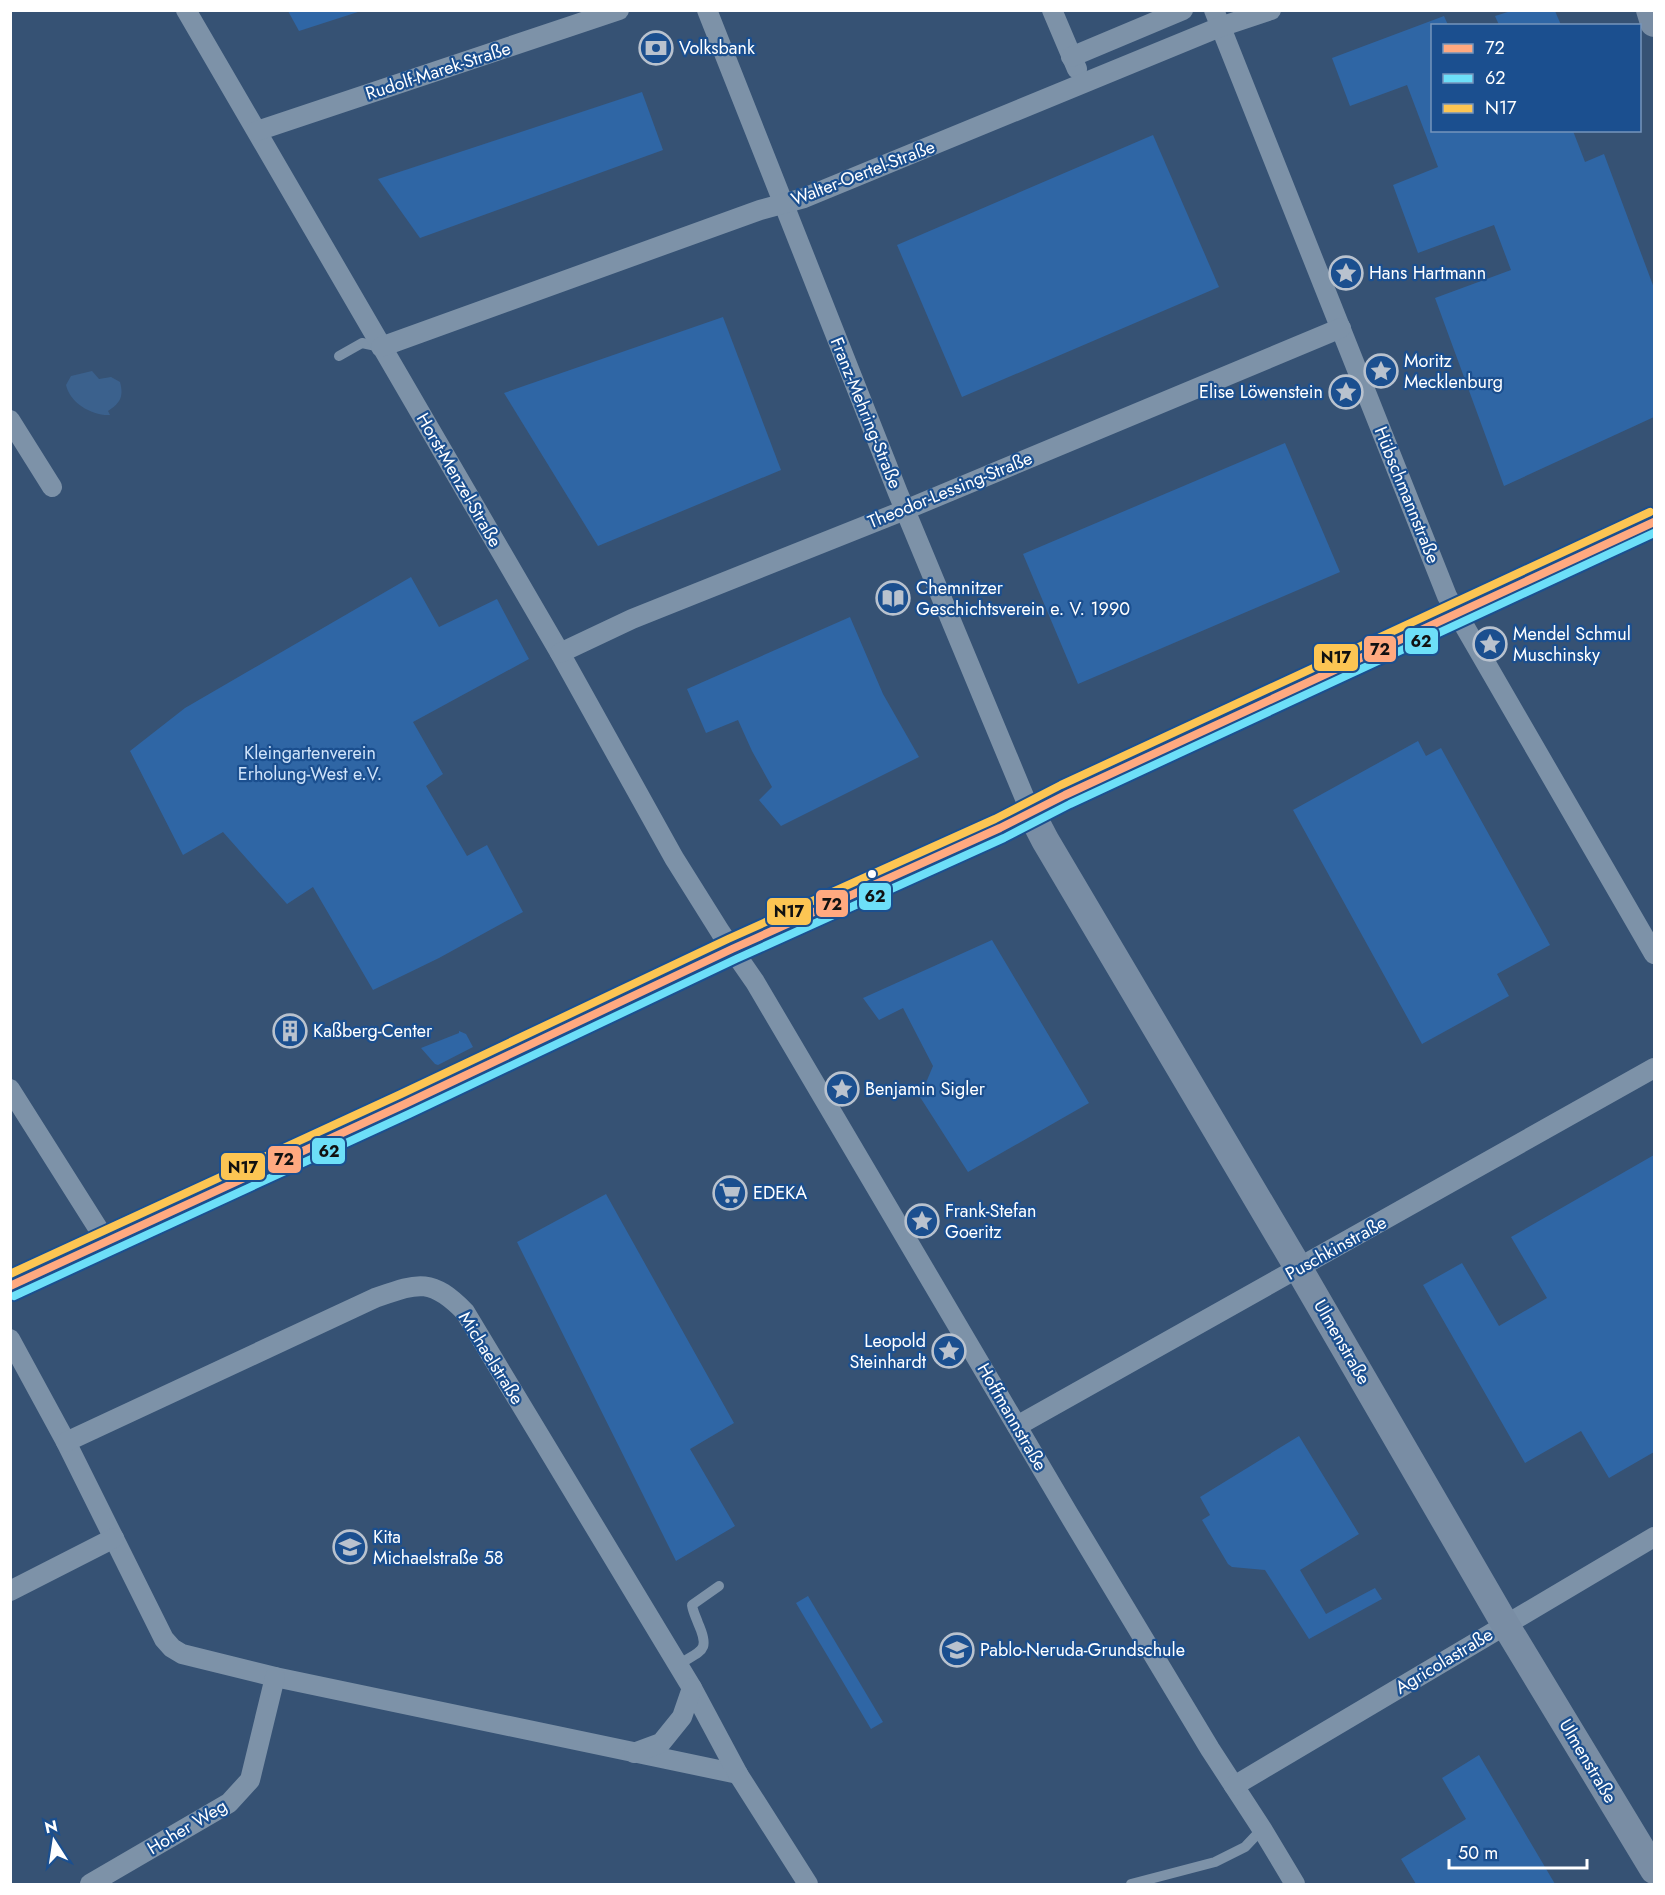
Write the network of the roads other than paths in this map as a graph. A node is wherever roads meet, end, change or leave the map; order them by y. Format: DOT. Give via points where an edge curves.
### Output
graph roads {
  1 [pos="186,10"];
  2 [pos="619,10"];
  3 [pos="707,10"];
  4 [pos="1052,10"];
  5 [pos="1183,10"];
  6 [pos="1271,10"];
  7 [pos="1650,10"];
  8 [pos="1217,19"];
  9 [pos="1654,23"];
  10 [pos="1071,57"];
  11 [pos="1083,83"];
  12 [pos="256,131"];
  13 [pos="783,204"];
  14 [pos="1341,328"];
  15 [pos="381,347"];
  16 [pos="339,356"];
  17 [pos="10,420"];
  18 [pos="52,487"];
  19 [pos="905,510"];
  20 [pos="1654,522"];
  21 [pos="1456,614"];
  22 [pos="560,653"];
  23 [pos="1031,813"];
  24 [pos="732,949"];
  25 [pos="1654,954"];
  26 [pos="1654,1068"];
  27 [pos="10,1089"];
  28 [pos="106,1241"];
  29 [pos="1299,1269"];
  30 [pos="10,1286"];
  31 [pos="10,1339"];
  32 [pos="1017,1426"];
  33 [pos="66,1442"];
  34 [pos="1654,1537"];
  35 [pos="114,1538"];
  36 [pos="719,1586"];
  37 [pos="10,1591"];
  38 [pos="1505,1624"];
  39 [pos="678,1665"];
  40 [pos="275,1677"];
  41 [pos="692,1688"];
  42 [pos="632,1753"];
  43 [pos="738,1774"];
  44 [pos="1234,1786"];
  45 [pos="1262,1829"];
  46 [pos="1654,1870"];
  47 [pos="90,1884"];
  48 [pos="808,1884"];
  49 [pos="1131,1884"];
  50 [pos="1295,1884"];
  1 -- 12 [label="street, Horst-Menzel-Straße"];
  2 -- 12 [label="street, Rudolf-Marek-Straße"];
  3 -- 13 [label="street, Franz-Mehring-Straße"];
  4 -- 10 [label="street"];
  5 -- 10 [label="street"];
  6 -- 8 [label="street, Walter-Oertel-Straße"];
  7 -- 9 [label="street"];
  8 -- 11 [label="street, Walter-Oertel-Straße"];
  8 -- 14 [label="street, Hübschmannstraße"];
  10 -- 11 [label="street"];
  11 -- 13 [label="street, Walter-Oertel-Straße"];
  12 -- 15 [label="street, Horst-Menzel-Straße"];
  13 -- 15 [label="street, Walter-Oertel-Straße"];
  13 -- 19 [label="street, Franz-Mehring-Straße"];
  14 -- 19 [label="street, Theodor-Lessing-Straße"];
  14 -- 21 [label="street, Hübschmannstraße"];
  15 -- 16 [label="lane" via="362,344"];
  15 -- 22 [label="street, Horst-Menzel-Straße"];
  17 -- 18 [label="street"];
  19 -- 22 [label="street, Theodor-Lessing-Straße" via="632,619"];
  19 -- 23 [label="street, Franz-Mehring-Straße"];
  20 -- 21 [label="street"];
  21 -- 23 [label="street"];
  21 -- 25 [label="street, Hübschmannstraße"];
  22 -- 24 [label="street, Horst-Menzel-Straße" via="674,858"];
  23 -- 24 [label="street"];
  23 -- 29 [label="street, Ulmenstraße"];
  24 -- 28 [label="street"];
  24 -- 32 [label="street, Hoffmannstraße"];
  26 -- 29 [label="street, Puschkinstraße"];
  27 -- 28 [label="street"];
  28 -- 30 [label="street"];
  29 -- 32 [label="street, Puschkinstraße"];
  29 -- 38 [label="street, Ulmenstraße"];
  31 -- 33 [label="street"];
  32 -- 44 [label="street, Hoffmannstraße"];
  33 -- 35 [label="street"];
  33 -- 39 [label="street, Michaelstraße" via="375,1298 429,1285 449,1295 465,1312"];
  34 -- 38 [label="street, Agricolastraße"];
  35 -- 37 [label="street"];
  35 -- 40 [label="street" via="172,1648"];
  36 -- 39 [label="lane" via="692,1605 705,1644"];
  38 -- 44 [label="street, Agricolastraße"];
  38 -- 46 [label="street, Ulmenstraße"];
  39 -- 41 [label="street, Michaelstraße"];
  40 -- 42 [label="street"];
  40 -- 47 [label="street, Hoher Weg" via="250,1780 229,1803"];
  41 -- 42 [label="street" via="682,1717 661,1743"];
  41 -- 43 [label="street, Michaelstraße"];
  42 -- 43 [label="street"];
  43 -- 48 [label="street, Michaelstraße"];
  44 -- 45 [label="street, Hoffmannstraße"];
  45 -- 49 [label="lane" via="1245,1847 1215,1862"];
  45 -- 50 [label="street, Hoffmannstraße"];
}
